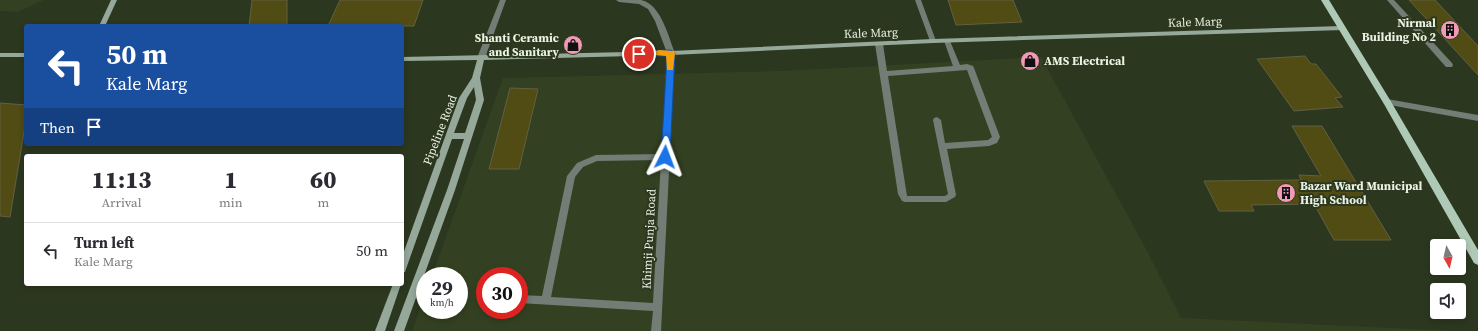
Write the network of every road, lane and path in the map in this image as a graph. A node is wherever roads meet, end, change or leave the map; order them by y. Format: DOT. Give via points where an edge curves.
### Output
graph roads {
  1 [pos="114,0"];
  2 [pos="503,0"];
  3 [pos="619,0"];
  4 [pos="918,0"];
  5 [pos="1325,0"];
  6 [pos="1390,0"];
  7 [pos="103,24"];
  8 [pos="1341,28"];
  9 [pos="933,41"];
  10 [pos="947,41"];
  11 [pos="879,44"];
  12 [pos="671,53"];
  13 [pos="0,55"];
  14 [pos="24,55"];
  15 [pos="481,58"];
  16 [pos="404,59"];
  17 [pos="1449,65"];
  18 [pos="957,68"];
  19 [pos="884,74"];
  20 [pos="476,78"];
  21 [pos="1387,102"];
  22 [pos="1478,118"];
  23 [pos="936,120"];
  24 [pos="449,136"];
  25 [pos="468,136"];
  26 [pos="942,146"];
  27 [pos="665,157"];
  28 [pos="1478,260"];
  29 [pos="404,264"];
  30 [pos="396,286"];
  31 [pos="528,299"];
  32 [pos="546,300"];
  33 [pos="657,307"];
  34 [pos="380,331"];
  35 [pos="399,331"];
  36 [pos="656,331"];
  1 -- 7 [label="main road"];
  2 -- 15 [label="street, Pipeline Road"];
  3 -- 12 [label="street" via="640,2 651,7"];
  4 -- 9 [label="street"];
  5 -- 8 [label="main road"];
  6 -- 17 [label="street"];
  8 -- 10 [label="main road, Kale Marg"];
  8 -- 21 [label="main road"];
  9 -- 10 [label="main road, Kale Marg"];
  9 -- 11 [label="main road, Kale Marg"];
  10 -- 18 [label="street"];
  11 -- 12 [label="main road, Kale Marg"];
  11 -- 19 [label="street"];
  12 -- 15 [label="main road, Kale Marg"];
  12 -- 27 [label="street, Khimji Punja Road"];
  13 -- 14 [label="main road"];
  15 -- 16 [label="main road, Kale Marg"];
  15 -- 20 [label="main road, Pipeline Road"];
  18 -- 19 [label="street"];
  18 -- 26 [label="street" via="968,67 972,71 996,137 989,143"];
  19 -- 26 [label="street" via="902,194 905,199 946,199 952,195"];
  20 -- 24 [label="main road, Pipeline Road" via="463,98"];
  20 -- 25 [label="main road" via="480,100"];
  21 -- 22 [label="street"];
  21 -- 28 [label="main road"];
  23 -- 26 [label="street"];
  24 -- 25 [label="main road"];
  24 -- 29 [label="main road, Pipeline Road"];
  25 -- 35 [label="main road"];
  27 -- 32 [label="street" via="596,158 580,165 571,176"];
  27 -- 33 [label="street, Khimji Punja Road"];
  30 -- 34 [label="main road"];
  31 -- 32 [label="street"];
  32 -- 33 [label="street"];
  33 -- 36 [label="street, Khimji Punja Road"];
}
